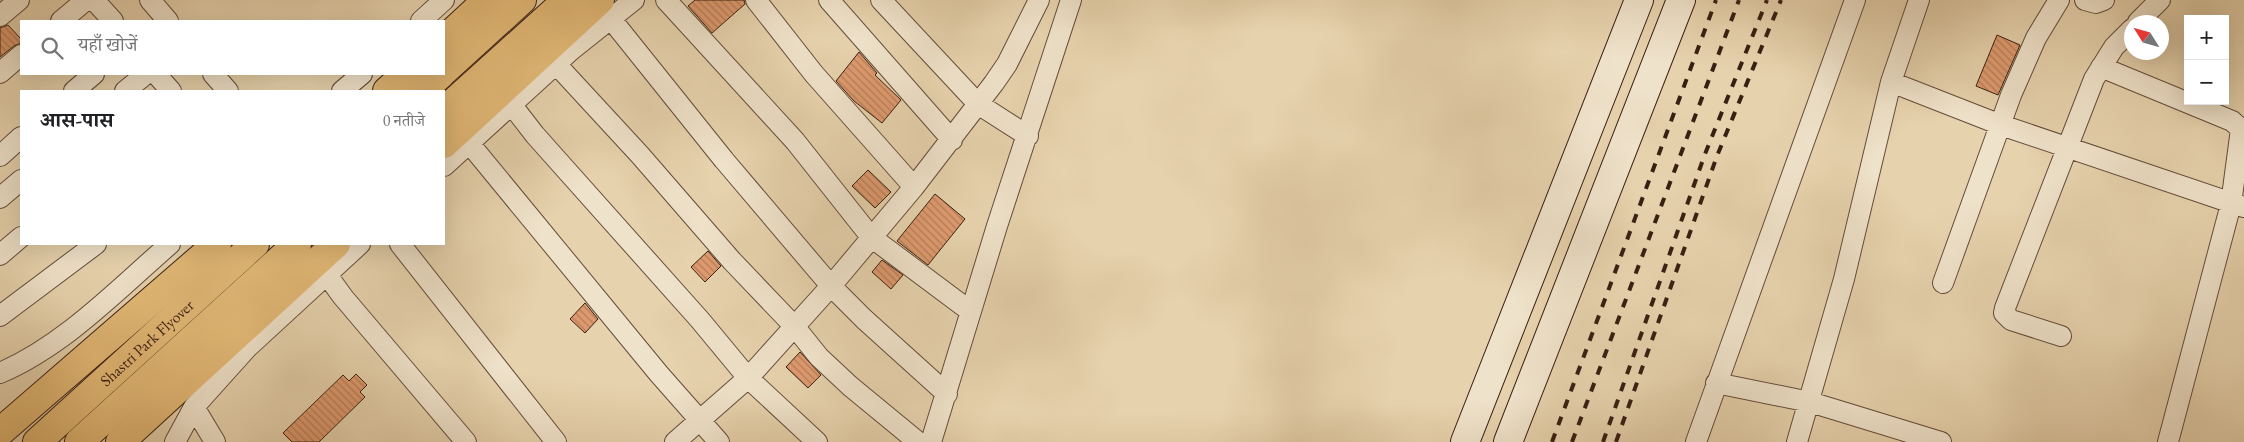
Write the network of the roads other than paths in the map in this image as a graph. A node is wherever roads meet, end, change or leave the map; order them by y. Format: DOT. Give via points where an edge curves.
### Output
graph roads {
  1 [pos="19,0"];
  2 [pos="86,0"];
  3 [pos="94,0"];
  4 [pos="150,0"];
  5 [pos="444,0"];
  6 [pos="487,0"];
  7 [pos="522,0"];
  8 [pos="567,0"];
  9 [pos="634,0"];
  10 [pos="666,0"];
  11 [pos="756,0"];
  12 [pos="829,0"];
  13 [pos="881,0"];
  14 [pos="1071,0"];
  15 [pos="1639,0"];
  16 [pos="1681,0"];
  17 [pos="1855,0"];
  18 [pos="1919,0"];
  19 [pos="2059,0"];
  20 [pos="2085,0"];
  21 [pos="2104,0"];
  22 [pos="2160,0"];
  23 [pos="1032,2"];
  24 [pos="605,9"];
  25 [pos="2145,15"];
  26 [pos="0,16"];
  27 [pos="62,20"];
  28 [pos="112,20"];
  29 [pos="167,20"];
  30 [pos="421,20"];
  31 [pos="2124,37"];
  32 [pos="445,39"];
  33 [pos="20,56"];
  34 [pos="556,64"];
  35 [pos="2101,67"];
  36 [pos="445,70"];
  37 [pos="0,73"];
  38 [pos="93,75"];
  39 [pos="145,75"];
  40 [pos="157,75"];
  41 [pos="214,75"];
  42 [pos="361,75"];
  43 [pos="405,75"];
  44 [pos="440,75"];
  45 [pos="1890,82"];
  46 [pos="75,90"];
  47 [pos="126,90"];
  48 [pos="170,90"];
  49 [pos="227,90"];
  50 [pos="343,90"];
  51 [pos="388,90"];
  52 [pos="423,90"];
  53 [pos="512,104"];
  54 [pos="978,104"];
  55 [pos="445,111"];
  56 [pos="2001,125"];
  57 [pos="2243,126"];
  58 [pos="1028,136"];
  59 [pos="20,138"];
  60 [pos="952,140"];
  61 [pos="456,143"];
  62 [pos="2066,148"];
  63 [pos="0,156"];
  64 [pos="445,164"];
  65 [pos="20,181"];
  66 [pos="914,187"];
  67 [pos="0,198"];
  68 [pos="2237,206"];
  69 [pos="872,237"];
  70 [pos="20,238"];
  71 [pos="95,245"];
  72 [pos="169,245"];
  73 [pos="216,245"];
  74 [pos="254,245"];
  75 [pos="296,245"];
  76 [pos="335,245"];
  77 [pos="359,245"];
  78 [pos="401,245"];
  79 [pos="0,255"];
  80 [pos="327,275"];
  81 [pos="1943,283"];
  82 [pos="831,286"];
  83 [pos="970,311"];
  84 [pos="0,316"];
  85 [pos="795,327"];
  86 [pos="2061,336"];
  87 [pos="0,373"];
  88 [pos="748,378"];
  89 [pos="1716,382"];
  90 [pos="947,394"];
  91 [pos="1810,402"];
  92 [pos="194,407"];
  93 [pos="699,420"];
  94 [pos="0,432"];
  95 [pos="37,442"];
  96 [pos="79,442"];
  97 [pos="120,442"];
  98 [pos="175,442"];
  99 [pos="215,442"];
  100 [pos="466,442"];
  101 [pos="556,442"];
  102 [pos="675,442"];
  103 [pos="719,442"];
  104 [pos="817,442"];
  105 [pos="918,442"];
  106 [pos="931,442"];
  107 [pos="1465,442"];
  108 [pos="1508,442"];
  109 [pos="1696,442"];
  110 [pos="1797,442"];
  111 [pos="1941,442"];
  112 [pos="2168,442"];
  1 -- 26 [label="street"];
  2 -- 27 [label="street"];
  3 -- 28 [label="street"];
  4 -- 29 [label="street"];
  5 -- 30 [label="street"];
  6 -- 32 [label="highway"];
  7 -- 36 [label="highway"];
  8 -- 55 [label="highway"];
  9 -- 24 [label="street"];
  10 -- 69 [label="street" via="795,141"];
  11 -- 66 [label="street" via="814,74"];
  12 -- 60 [label="street"];
  13 -- 54 [label="street"];
  14 -- 58 [label="street"];
  15 -- 107 [label="street"];
  16 -- 108 [label="street"];
  17 -- 89 [label="street"];
  18 -- 45 [label="street"];
  19 -- 56 [label="street" via="2036,38"];
  20 -- 21 [label="street" via="2096,3"];
  22 -- 25 [label="street"];
  23 -- 54 [label="street" via="1007,64"];
  24 -- 34 [label="street"];
  24 -- 61 [label="highway"];
  24 -- 82 [label="street" via="724,160"];
  31 -- 35 [label="street"];
  33 -- 37 [label="street"];
  34 -- 53 [label="street"];
  34 -- 85 [label="street"];
  35 -- 57 [label="street"];
  35 -- 62 [label="street"];
  38 -- 46 [label="street"];
  39 -- 47 [label="street"];
  40 -- 48 [label="street"];
  41 -- 49 [label="street"];
  42 -- 50 [label="street"];
  43 -- 51 [label="highway"];
  44 -- 52 [label="highway"];
  45 -- 56 [label="street"];
  45 -- 91 [label="street" via="1844,279"];
  53 -- 61 [label="street"];
  53 -- 88 [label="street"];
  54 -- 58 [label="street"];
  54 -- 60 [label="street"];
  56 -- 62 [label="street"];
  56 -- 81 [label="street"];
  57 -- 68 [label="street"];
  58 -- 83 [label="street"];
  59 -- 63 [label="street"];
  60 -- 66 [label="street"];
  61 -- 64 [label="street"];
  61 -- 93 [label="street"];
  62 -- 68 [label="street"];
  62 -- 86 [label="street" via="2004,308 2004,313 2011,320"];
  65 -- 67 [label="street"];
  66 -- 69 [label="street"];
  68 -- 112 [label="street"];
  69 -- 82 [label="street"];
  69 -- 83 [label="street"];
  70 -- 79 [label="street"];
  71 -- 84 [label="street"];
  72 -- 87 [label="street" via="77,326 38,353"];
  73 -- 94 [label="highway"];
  74 -- 95 [label="highway, Shastri Park Flyover"];
  75 -- 96 [label="highway, Shastri Park Flyover"];
  76 -- 97 [label="highway"];
  77 -- 80 [label="street"];
  78 -- 101 [label="street"];
  80 -- 92 [label="street" via="247,348"];
  80 -- 100 [label="street"];
  82 -- 85 [label="street"];
  82 -- 90 [label="street"];
  83 -- 90 [label="street"];
  85 -- 88 [label="street"];
  85 -- 105 [label="street" via="819,357 850,386"];
  88 -- 93 [label="street"];
  88 -- 104 [label="street"];
  89 -- 91 [label="street"];
  89 -- 109 [label="street"];
  90 -- 106 [label="street"];
  91 -- 110 [label="street"];
  91 -- 111 [label="street"];
  92 -- 98 [label="street"];
  92 -- 99 [label="street"];
  93 -- 102 [label="street"];
  93 -- 103 [label="street"];
}
